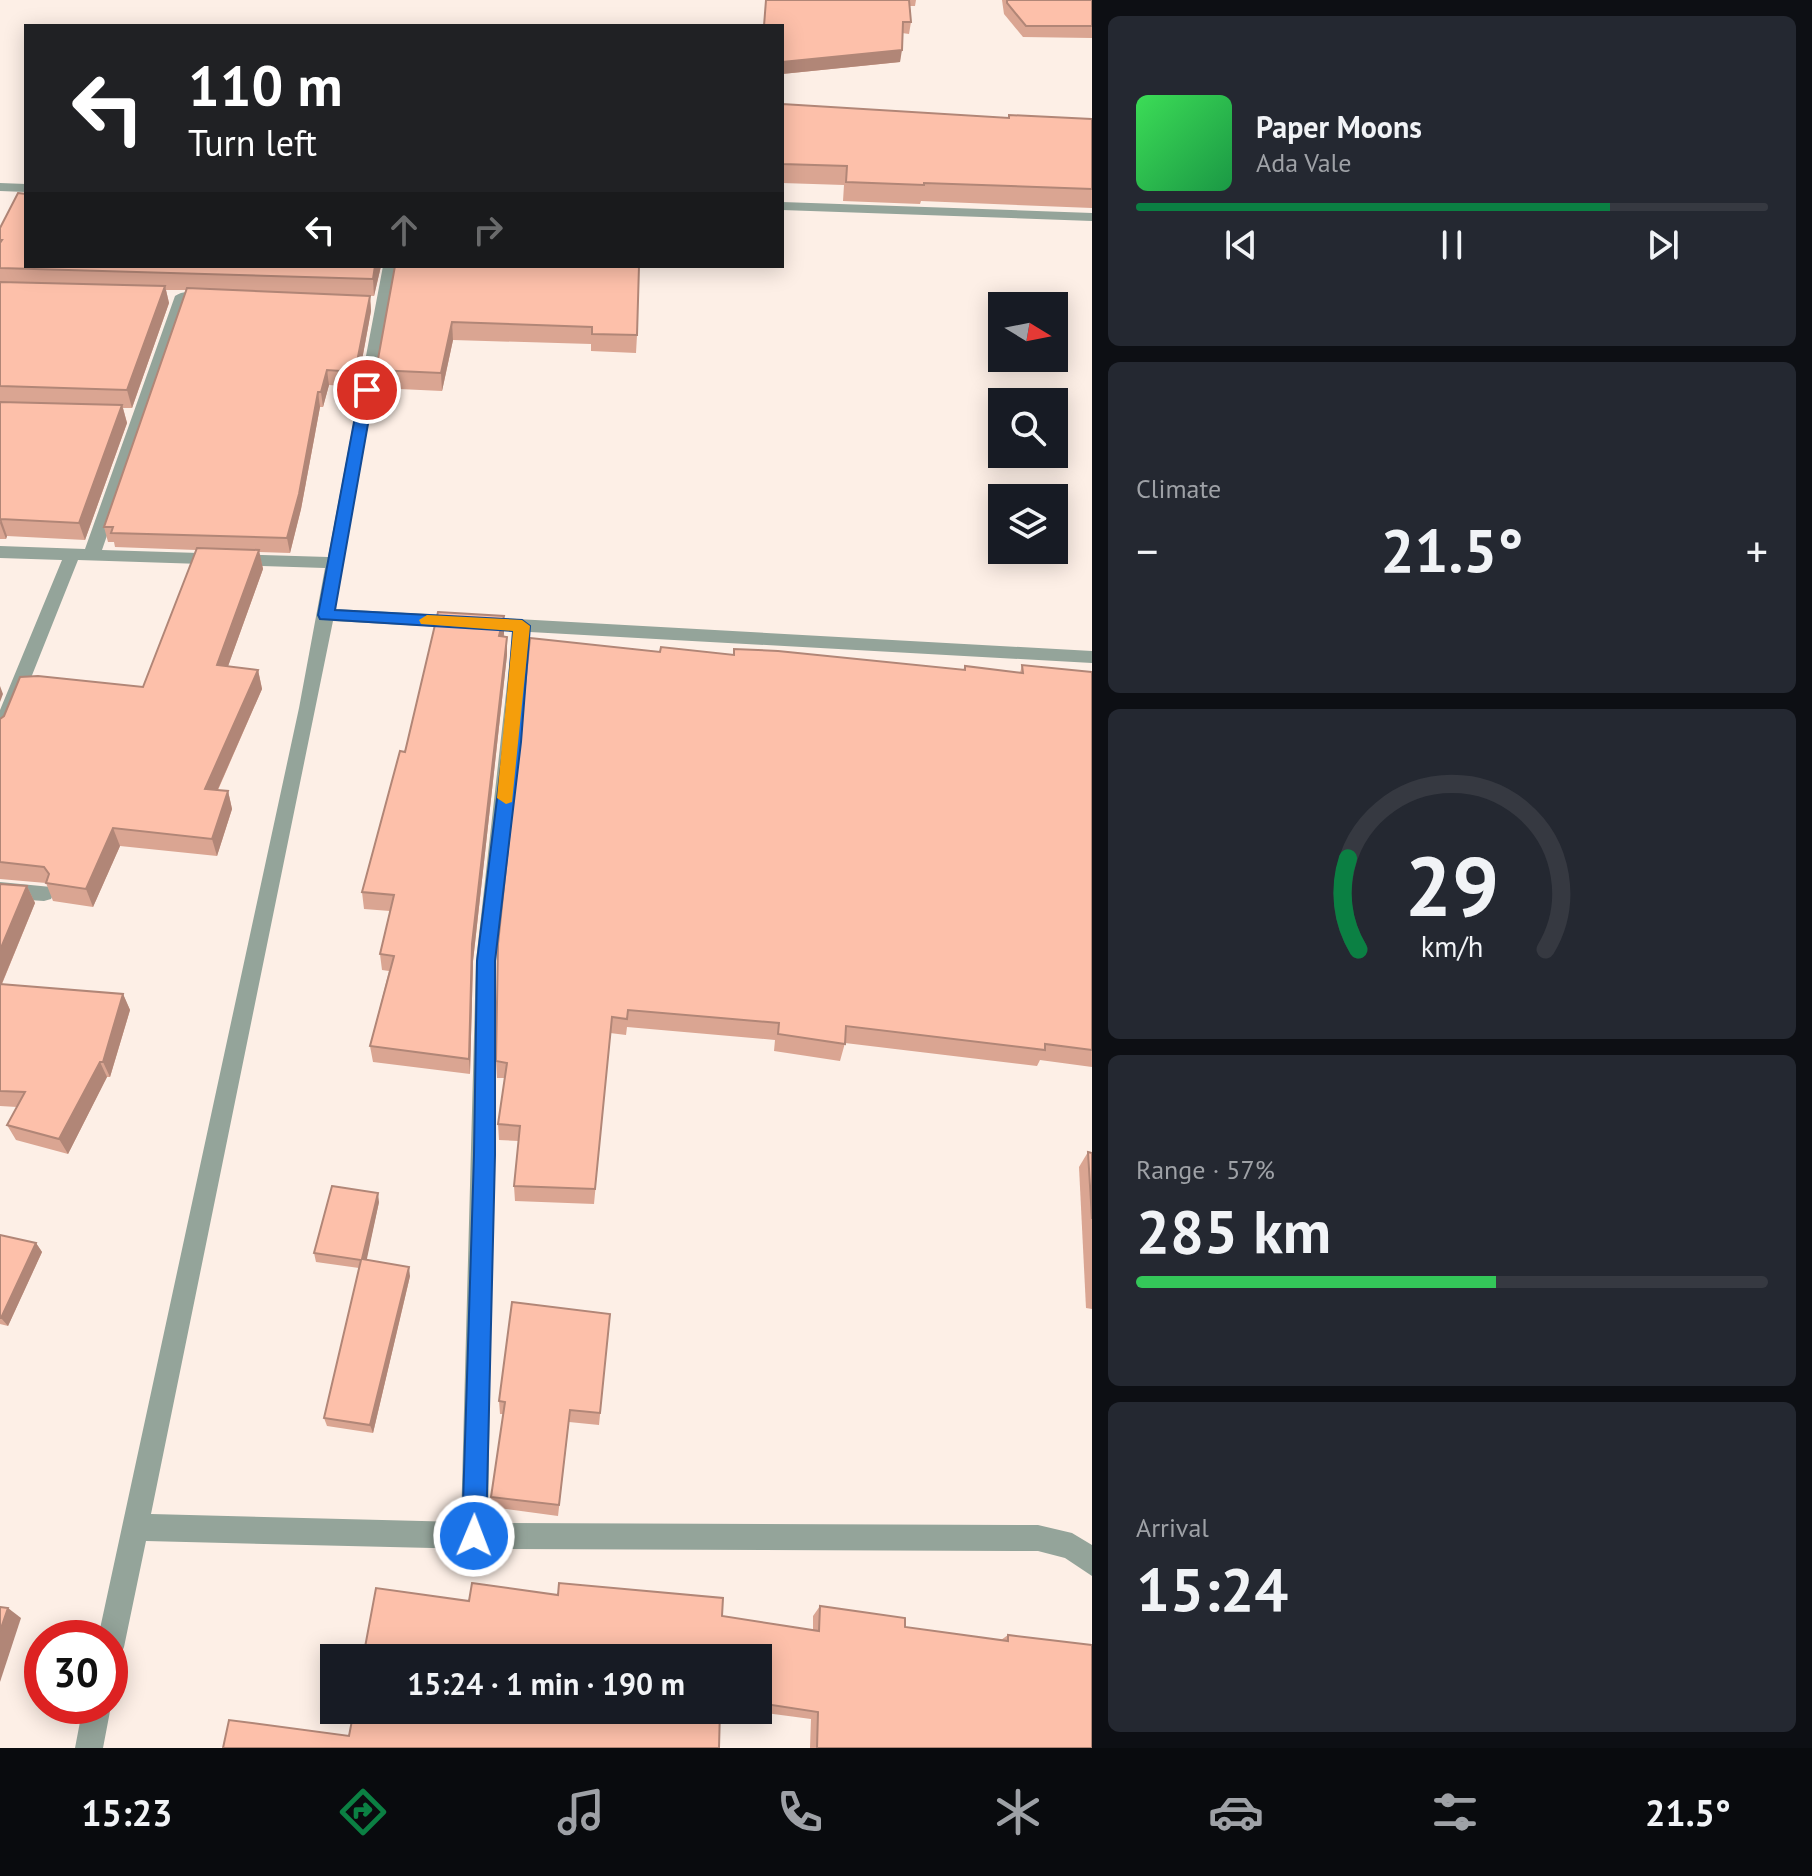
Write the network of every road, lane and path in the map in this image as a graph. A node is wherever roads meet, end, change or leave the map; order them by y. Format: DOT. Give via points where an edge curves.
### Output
graph roads {
  1 [pos="0,187"];
  2 [pos="24,188"];
  3 [pos="784,206"];
  4 [pos="1092,217"];
  5 [pos="389,268"];
  6 [pos="228,298"];
  7 [pos="0,552"];
  8 [pos="72,555"];
  9 [pos="91,556"];
  10 [pos="335,563"];
  11 [pos="326,615"];
  12 [pos="522,626"];
  13 [pos="1092,657"];
  14 [pos="0,733"];
  15 [pos="0,890"];
  16 [pos="44,893"];
  17 [pos="135,1527"];
  18 [pos="474,1536"];
  19 [pos="1092,1563"];
  20 [pos="116,1620"];
  21 [pos="94,1724"];
  22 [pos="89,1748"];
  1 -- 2 [label="street"];
  3 -- 4 [label="street"];
  5 -- 10 [label="street" via="375,304"];
  6 -- 9 [label="street" via="174,296"];
  7 -- 8 [label="street"];
  8 -- 9 [label="street"];
  8 -- 14 [label="street"];
  9 -- 10 [label="street"];
  10 -- 11 [label="street"];
  11 -- 12 [label="street"];
  11 -- 17 [label="street"];
  12 -- 13 [label="street"];
  12 -- 18 [label="street" via="486,961"];
  15 -- 16 [label="street"];
  17 -- 18 [label="street"];
  17 -- 20 [label="street"];
  18 -- 19 [label="street" via="1038,1538 1072,1546"];
  21 -- 22 [label="street"];
}
